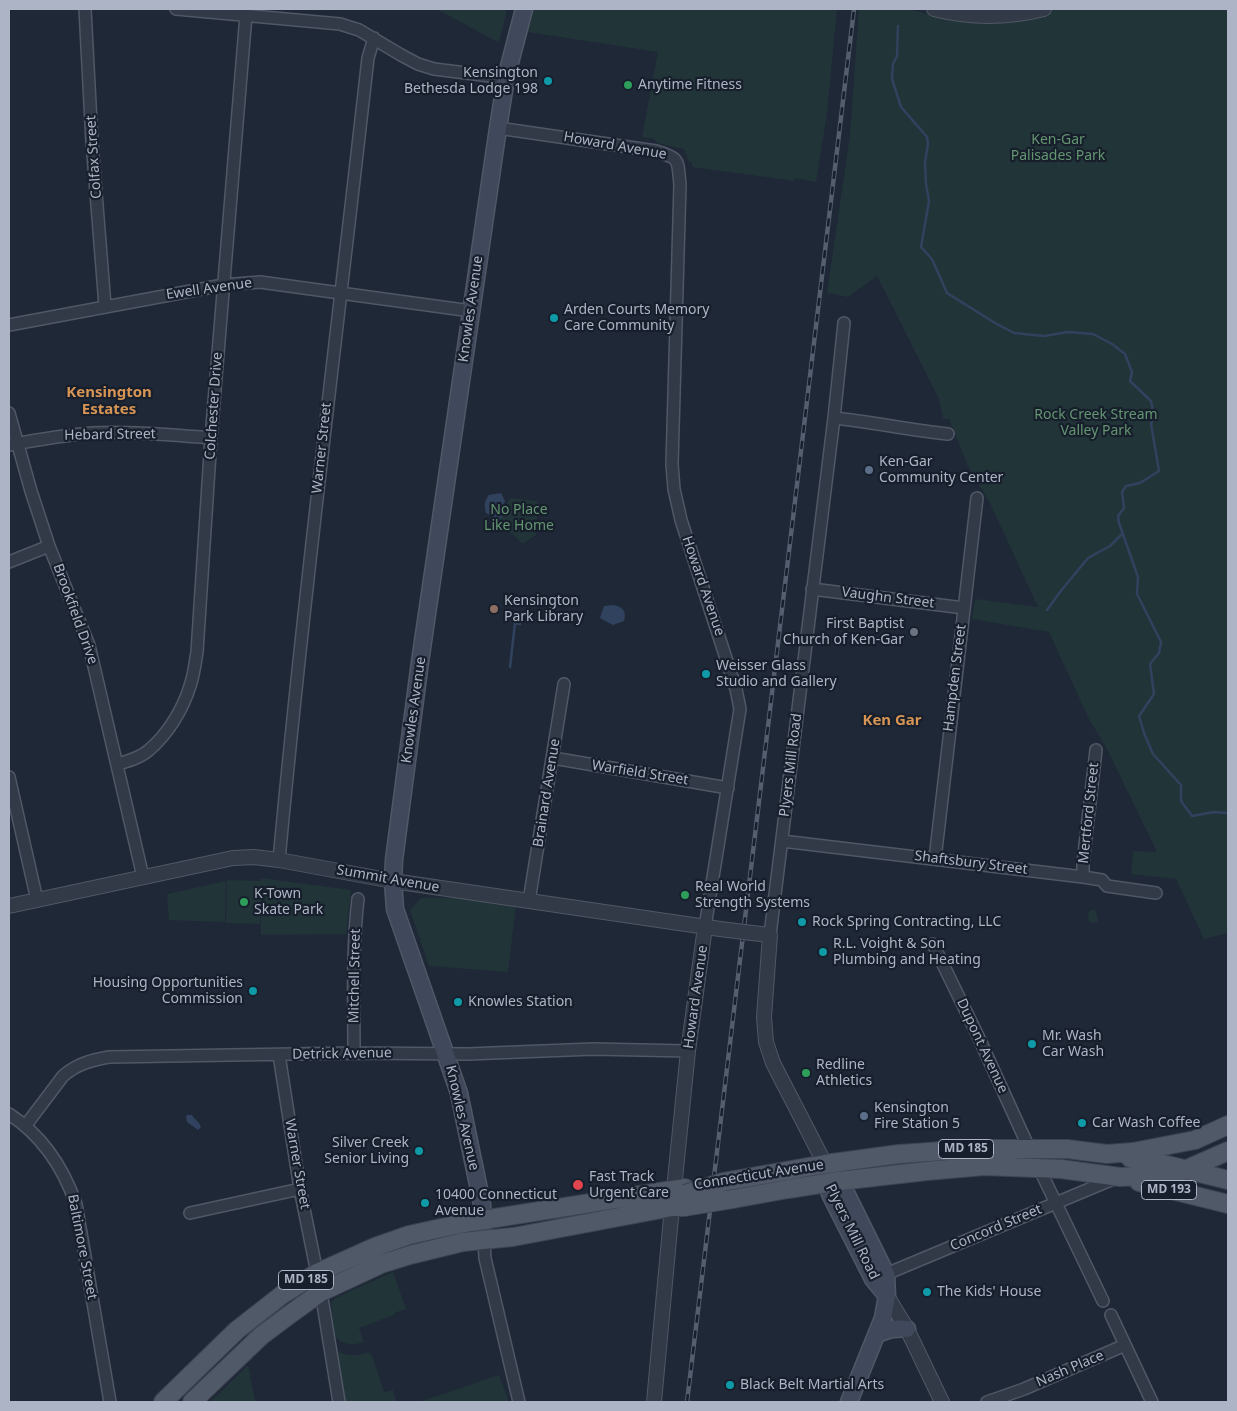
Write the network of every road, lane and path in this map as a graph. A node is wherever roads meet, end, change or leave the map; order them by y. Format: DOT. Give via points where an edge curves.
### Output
graph roads {
  1 [pos="85,9"];
  2 [pos="176,9"];
  3 [pos="524,9"];
  4 [pos="934,9"];
  5 [pos="1044,9"];
  6 [pos="246,14"];
  7 [pos="374,38"];
  8 [pos="506,78"];
  9 [pos="498,128"];
  10 [pos="223,285"];
  11 [pos="341,294"];
  12 [pos="105,306"];
  13 [pos="471,311"];
  14 [pos="844,324"];
  15 [pos="9,325"];
  16 [pos="9,412"];
  17 [pos="834,418"];
  18 [pos="948,434"];
  19 [pos="211,438"];
  20 [pos="13,444"];
  21 [pos="977,498"];
  22 [pos="49,546"];
  23 [pos="9,562"];
  24 [pos="812,589"];
  25 [pos="964,608"];
  26 [pos="564,684"];
  27 [pos="1096,750"];
  28 [pos="553,758"];
  29 [pos="118,764"];
  30 [pos="9,777"];
  31 [pos="728,788"];
  32 [pos="782,841"];
  33 [pos="935,859"];
  34 [pos="279,860"];
  35 [pos="143,877"];
  36 [pos="1083,877"];
  37 [pos="393,881"];
  38 [pos="1156,893"];
  39 [pos="358,899"];
  40 [pos="37,900"];
  41 [pos="529,901"];
  42 [pos="9,906"];
  43 [pos="705,927"];
  44 [pos="770,935"];
  45 [pos="933,944"];
  46 [pos="688,1051"];
  47 [pos="354,1053"];
  48 [pos="446,1053"];
  49 [pos="279,1055"];
  50 [pos="9,1114"];
  51 [pos="26,1125"];
  52 [pos="1228,1125"];
  53 [pos="1029,1148"];
  54 [pos="1228,1151"];
  55 [pos="1108,1154"];
  56 [pos="825,1164"];
  57 [pos="1039,1168"];
  58 [pos="1187,1169"];
  59 [pos="1120,1177"];
  60 [pos="1228,1180"];
  61 [pos="832,1182"];
  62 [pos="300,1189"];
  63 [pos="680,1197"];
  64 [pos="1056,1203"];
  65 [pos="1225,1206"];
  66 [pos="190,1213"];
  67 [pos="483,1220"];
  68 [pos="484,1240"];
  69 [pos="317,1273"];
  70 [pos="879,1276"];
  71 [pos="320,1292"];
  72 [pos="887,1296"];
  73 [pos="1103,1301"];
  74 [pos="1111,1315"];
  75 [pos="907,1329"];
  76 [pos="877,1334"];
  77 [pos="1124,1345"];
  78 [pos="110,1402"];
  79 [pos="163,1402"];
  80 [pos="192,1402"];
  81 [pos="340,1402"];
  82 [pos="519,1402"];
  83 [pos="654,1402"];
  84 [pos="849,1402"];
  85 [pos="942,1402"];
  86 [pos="987,1402"];
  87 [pos="1152,1402"];
  1 -- 12 [label="street, Colfax Street"];
  2 -- 6 [label="street"];
  3 -- 8 [label="main road, Knowles Avenue"];
  4 -- 5 [label="street" via="987,16"];
  6 -- 7 [label="street" via="340,24"];
  6 -- 10 [label="street, Colchester Drive"];
  7 -- 8 [label="street" via="418,64 434,69"];
  7 -- 11 [label="street, Warner Street" via="368,58"];
  8 -- 9 [label="main road, Knowles Avenue"];
  9 -- 13 [label="main road, Knowles Avenue"];
  9 -- 31 [label="street, Howard Avenue" via="656,151 672,156 677,162 680,184 674,489 740,709"];
  10 -- 11 [label="street, Ewell Avenue" via="260,282"];
  10 -- 12 [label="street, Ewell Avenue"];
  10 -- 19 [label="street, Colchester Drive"];
  11 -- 13 [label="street, Ewell Avenue"];
  11 -- 34 [label="street, Warner Street"];
  12 -- 15 [label="street, Ewell Avenue"];
  13 -- 37 [label="main road, Knowles Avenue" via="409,741"];
  14 -- 17 [label="street, Plyers Mill Road"];
  16 -- 20 [label="street, Brookfield Drive"];
  17 -- 18 [label="street"];
  17 -- 24 [label="street, Plyers Mill Road"];
  19 -- 20 [label="street, Hebard Street" via="94,433"];
  19 -- 29 [label="street, Colchester Drive" via="197,652 190,685 180,711 165,733 148,751 134,760"];
  20 -- 22 [label="street, Brookfield Drive"];
  21 -- 25 [label="street, Hampden Street"];
  22 -- 23 [label="street"];
  22 -- 29 [label="street, Brookfield Drive" via="89,646"];
  24 -- 25 [label="street, Vaughn Street"];
  24 -- 32 [label="street, Plyers Mill Road"];
  25 -- 33 [label="street, Hampden Street"];
  26 -- 28 [label="street, Brainard Avenue"];
  27 -- 36 [label="street, Mertford Street"];
  28 -- 31 [label="street, Warfield Street"];
  28 -- 41 [label="street, Brainard Avenue"];
  29 -- 35 [label="street, Brookfield Drive"];
  30 -- 40 [label="street"];
  31 -- 43 [label="street, Howard Avenue"];
  32 -- 33 [label="street, Shaftsbury Street"];
  32 -- 44 [label="street, Plyers Mill Road"];
  33 -- 36 [label="street, Shaftsbury Street"];
  34 -- 35 [label="street, Summit Avenue" via="233,858"];
  34 -- 37 [label="street, Summit Avenue"];
  35 -- 40 [label="street, Summit Avenue"];
  36 -- 38 [label="street, Shaftsbury Street" via="1102,880 1107,886"];
  37 -- 41 [label="street, Summit Avenue"];
  37 -- 48 [label="main road, Knowles Avenue" via="395,909"];
  39 -- 47 [label="street, Mitchell Street" via="353,970"];
  40 -- 42 [label="street, Summit Avenue"];
  41 -- 43 [label="street, Summit Avenue"];
  43 -- 44 [label="street, Summit Avenue, bridge"];
  43 -- 46 [label="street, Howard Avenue"];
  44 -- 56 [label="street, Plyers Mill Road" via="764,1024 769,1052"];
  45 -- 53 [label="street, Dupont Avenue"];
  46 -- 48 [label="street, Detrick Avenue" via="593,1049"];
  46 -- 63 [label="street, Howard Avenue"];
  47 -- 48 [label="street, Detrick Avenue"];
  47 -- 49 [label="street, Detrick Avenue"];
  48 -- 67 [label="main road, Knowles Avenue" via="459,1094"];
  49 -- 51 [label="street, Detrick Avenue" via="93,1059 62,1076"];
  49 -- 62 [label="street, Warner Street"];
  50 -- 51 [label="street, Baltimore Street"];
  51 -- 78 [label="street, Baltimore Street" via="56,1160 76,1204"];
  52 -- 55 [label="main road, Connecticut Avenue / MD 185" via="1195,1140"];
  53 -- 55 [label="main road, Connecticut Avenue / MD 185"];
  53 -- 56 [label="main road, Connecticut Avenue / MD 185" via="898,1154"];
  54 -- 58 [label="main road, Connecticut Avenue / MD 185"];
  55 -- 58 [label="main road, MD 193"];
  56 -- 61 [label="main road, Plyers Mill Road"];
  56 -- 63 [label="main road, Connecticut Avenue / MD 185, bridge" via="729,1181"];
  57 -- 59 [label="main road, Connecticut Avenue / MD 185"];
  57 -- 61 [label="main road, Connecticut Avenue / MD 185" via="984,1166"];
  57 -- 64 [label="street"];
  58 -- 59 [label="main road, Connecticut Avenue / MD 185" via="1168,1175"];
  58 -- 60 [label="main road, MD 193"];
  59 -- 64 [label="street, Concord Street"];
  59 -- 65 [label="main road, MD 193"];
  61 -- 63 [label="main road, Connecticut Avenue / MD 185, bridge" via="733,1199"];
  61 -- 70 [label="main road, Plyers Mill Road" via="846,1193"];
  62 -- 66 [label="street"];
  62 -- 69 [label="street, Warner Street"];
  63 -- 67 [label="main road, Connecticut Avenue / MD 185"];
  63 -- 68 [label="main road, MD 185" via="663,1200 626,1216"];
  63 -- 83 [label="street, Howard Avenue"];
  64 -- 70 [label="street, Concord Street"];
  64 -- 73 [label="street"];
  67 -- 68 [label="main road, Knowles Avenue"];
  67 -- 69 [label="main road, Connecticut Avenue / MD 185" via="409,1235"];
  68 -- 71 [label="main road, MD 185" via="464,1242 381,1264"];
  68 -- 82 [label="street, Knowles Avenue" via="485,1258"];
  69 -- 79 [label="main road, Connecticut Avenue / MD 185" via="283,1294 237,1330"];
  70 -- 72 [label="main road, Plyers Mill Road"];
  71 -- 80 [label="main road, MD 185" via="261,1336"];
  71 -- 81 [label="street"];
  72 -- 75 [label="street, Plyers Mill Road"];
  72 -- 76 [label="main road" via="884,1318"];
  74 -- 77 [label="street"];
  75 -- 76 [label="main road" via="892,1328"];
  75 -- 85 [label="street, Plyers Mill Road"];
  76 -- 84 [label="main road"];
  77 -- 86 [label="street, Nash Place"];
  77 -- 87 [label="street"];
}
